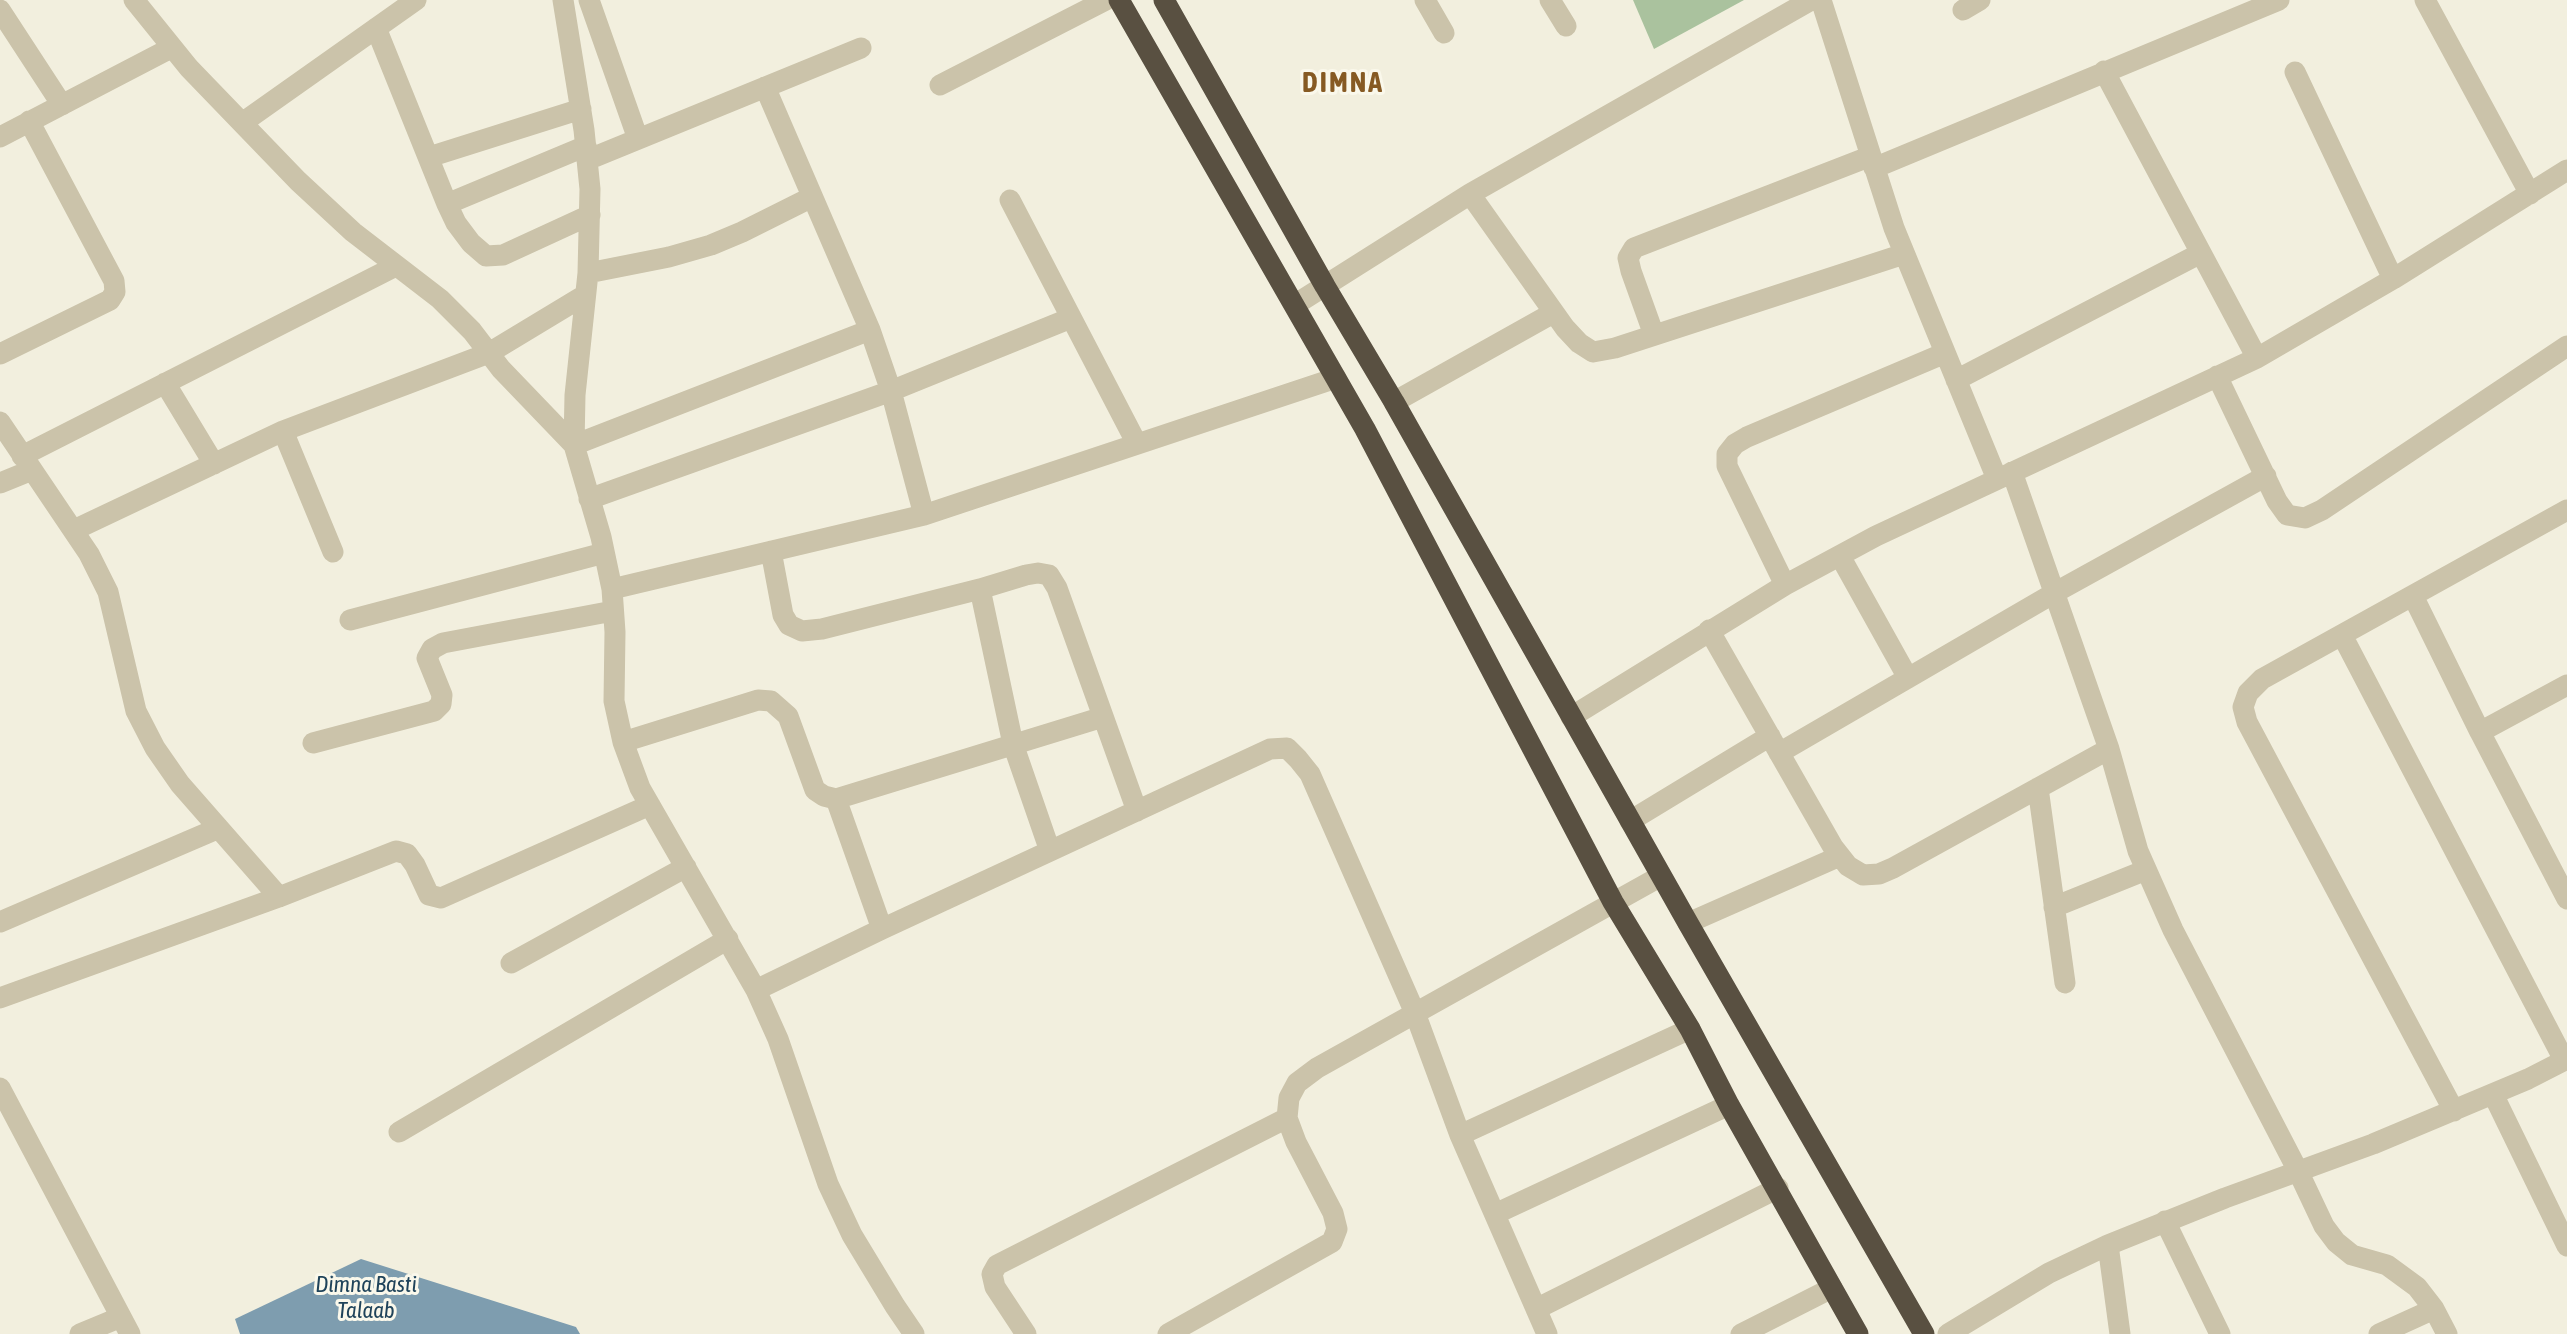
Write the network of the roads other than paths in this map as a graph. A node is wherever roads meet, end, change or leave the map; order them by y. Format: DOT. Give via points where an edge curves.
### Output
graph roads {
  1 [pos="134,0"];
  2 [pos="416,0"];
  3 [pos="563,0"];
  4 [pos="589,0"];
  5 [pos="1106,0"];
  6 [pos="1119,0"];
  7 [pos="1164,0"];
  8 [pos="1425,0"];
  9 [pos="1550,0"];
  10 [pos="1811,0"];
  11 [pos="1821,0"];
  12 [pos="2279,0"];
  13 [pos="2425,0"];
  14 [pos="0,10"];
  15 [pos="1566,26"];
  16 [pos="376,28"];
  17 [pos="1444,33"];
  18 [pos="172,48"];
  19 [pos="861,48"];
  20 [pos="2104,71"];
  21 [pos="2295,72"];
  22 [pos="940,85"];
  23 [pos="765,87"];
  24 [pos="62,105"];
  25 [pos="581,109"];
  26 [pos="29,121"];
  27 [pos="242,123"];
  28 [pos="0,137"];
  29 [pos="639,138"];
  30 [pos="587,153"];
  31 [pos="429,157"];
  32 [pos="1872,162"];
  33 [pos="2567,170"];
  34 [pos="1471,194"];
  35 [pos="2530,194"];
  36 [pos="812,197"];
  37 [pos="1010,200"];
  38 [pos="447,204"];
  39 [pos="590,215"];
  40 [pos="2201,253"];
  41 [pos="1904,254"];
  42 [pos="396,266"];
  43 [pos="588,273"];
  44 [pos="2393,279"];
  45 [pos="1325,286"];
  46 [pos="586,295"];
  47 [pos="1296,304"];
  48 [pos="1553,313"];
  49 [pos="1071,318"];
  50 [pos="870,330"];
  51 [pos="1654,335"];
  52 [pos="2567,346"];
  53 [pos="489,353"];
  54 [pos="1945,353"];
  55 [pos="0,354"];
  56 [pos="2257,358"];
  57 [pos="2217,376"];
  58 [pos="1336,377"];
  59 [pos="1956,380"];
  60 [pos="165,383"];
  61 [pos="891,391"];
  62 [pos="1394,402"];
  63 [pos="0,422"];
  64 [pos="284,431"];
  65 [pos="1137,444"];
  66 [pos="574,445"];
  67 [pos="27,463"];
  68 [pos="214,464"];
  69 [pos="2004,476"];
  70 [pos="2266,476"];
  71 [pos="0,483"];
  72 [pos="589,499"];
  73 [pos="2567,510"];
  74 [pos="924,515"];
  75 [pos="74,530"];
  76 [pos="771,551"];
  77 [pos="333,552"];
  78 [pos="604,553"];
  79 [pos="1840,556"];
  80 [pos="1785,585"];
  81 [pos="612,589"];
  82 [pos="979,589"];
  83 [pos="2056,593"];
  84 [pos="2413,596"];
  85 [pos="613,611"];
  86 [pos="350,621"];
  87 [pos="1709,630"];
  88 [pos="2342,635"];
  89 [pos="1908,678"];
  90 [pos="2567,685"];
  91 [pos="1571,716"];
  92 [pos="1103,717"];
  93 [pos="2480,732"];
  94 [pos="623,742"];
  95 [pos="313,743"];
  96 [pos="1013,744"];
  97 [pos="1774,745"];
  98 [pos="2109,749"];
  99 [pos="2038,788"];
  100 [pos="835,799"];
  101 [pos="650,804"];
  102 [pos="1137,811"];
  103 [pos="1630,821"];
  104 [pos="219,828"];
  105 [pos="1050,852"];
  106 [pos="1840,856"];
  107 [pos="686,867"];
  108 [pos="2146,870"];
  109 [pos="1661,876"];
  110 [pos="279,897"];
  111 [pos="2567,900"];
  112 [pos="1613,902"];
  113 [pos="2054,907"];
  114 [pos="0,922"];
  115 [pos="1688,923"];
  116 [pos="882,929"];
  117 [pos="728,939"];
  118 [pos="511,963"];
  119 [pos="2065,983"];
  120 [pos="756,990"];
  121 [pos="0,998"];
  122 [pos="1415,1013"];
  123 [pos="1690,1029"];
  124 [pos="2566,1060"];
  125 [pos="0,1088"];
  126 [pos="2493,1094"];
  127 [pos="1729,1105"];
  128 [pos="2455,1111"];
  129 [pos="1287,1118"];
  130 [pos="400,1132"];
  131 [pos="1461,1135"];
  132 [pos="2298,1171"];
  133 [pos="1778,1188"];
  134 [pos="1495,1214"];
  135 [pos="2165,1221"];
  136 [pos="2108,1245"];
  137 [pos="2567,1246"];
  138 [pos="1832,1288"];
  139 [pos="1536,1309"];
  140 [pos="2434,1309"];
  141 [pos="125,1326"];
  142 [pos="80,1334"];
  143 [pos="914,1334"];
  144 [pos="1026,1334"];
  145 [pos="1168,1334"];
  146 [pos="1547,1334"];
  147 [pos="1741,1334"];
  148 [pos="1858,1334"];
  149 [pos="1924,1334"];
  150 [pos="1948,1334"];
  151 [pos="2120,1334"];
  152 [pos="2220,1334"];
  153 [pos="2379,1334"];
  154 [pos="2447,1334"];
  1 -- 18 [label="street"];
  2 -- 16 [label="street"];
  3 -- 25 [label="street"];
  4 -- 29 [label="street"];
  5 -- 22 [label="street"];
  6 -- 47 [label="highway"];
  7 -- 45 [label="highway"];
  8 -- 17 [label="street"];
  9 -- 15 [label="street"];
  10 -- 34 [label="street"];
  11 -- 32 [label="street"];
  12 -- 20 [label="street"];
  13 -- 35 [label="street"];
  14 -- 24 [label="street"];
  16 -- 27 [label="street"];
  16 -- 31 [label="street"];
  18 -- 24 [label="street"];
  18 -- 27 [label="street"];
  19 -- 23 [label="street"];
  20 -- 32 [label="street"];
  20 -- 40 [label="street"];
  21 -- 44 [label="street"];
  23 -- 29 [label="street"];
  23 -- 36 [label="street"];
  24 -- 26 [label="street"];
  25 -- 30 [label="street"];
  25 -- 31 [label="street"];
  26 -- 28 [label="street"];
  26 -- 55 [label="street" via="114,281 115,292 98,307"];
  27 -- 42 [label="street" via="298,181"];
  29 -- 30 [label="street"];
  30 -- 38 [label="street"];
  30 -- 39 [label="street"];
  31 -- 38 [label="street"];
  32 -- 41 [label="street"];
  32 -- 51 [label="street" via="1634,248 1628,258"];
  33 -- 35 [label="street"];
  34 -- 45 [label="street"];
  34 -- 48 [label="street"];
  35 -- 44 [label="street"];
  36 -- 43 [label="street" via="711,245"];
  36 -- 50 [label="street"];
  37 -- 49 [label="street"];
  38 -- 39 [label="street" via="456,223 485,256 503,255"];
  39 -- 43 [label="street"];
  40 -- 56 [label="street"];
  40 -- 59 [label="street"];
  41 -- 51 [label="street"];
  41 -- 54 [label="street"];
  42 -- 53 [label="street" via="440,299"];
  42 -- 60 [label="street"];
  43 -- 46 [label="street"];
  44 -- 56 [label="street"];
  45 -- 47 [label="street"];
  45 -- 62 [label="highway"];
  46 -- 53 [label="street"];
  46 -- 66 [label="street"];
  47 -- 58 [label="highway"];
  48 -- 51 [label="street" via="1593,352"];
  48 -- 62 [label="street"];
  49 -- 61 [label="street"];
  49 -- 65 [label="street"];
  50 -- 61 [label="street"];
  50 -- 66 [label="street"];
  52 -- 70 [label="street" via="2305,518 2287,515"];
  53 -- 64 [label="street"];
  53 -- 66 [label="street"];
  54 -- 59 [label="street"];
  54 -- 80 [label="street" via="1747,438 1727,454 1727,466"];
  56 -- 57 [label="street"];
  57 -- 69 [label="street"];
  57 -- 70 [label="street"];
  58 -- 65 [label="street"];
  58 -- 112 [label="highway"];
  59 -- 69 [label="street"];
  60 -- 67 [label="street"];
  60 -- 68 [label="street"];
  61 -- 72 [label="street"];
  61 -- 74 [label="street"];
  62 -- 91 [label="highway"];
  63 -- 67 [label="street"];
  64 -- 68 [label="street"];
  64 -- 77 [label="street"];
  65 -- 74 [label="street"];
  66 -- 72 [label="street"];
  67 -- 71 [label="street"];
  67 -- 75 [label="street"];
  68 -- 75 [label="street"];
  69 -- 79 [label="street"];
  69 -- 83 [label="street"];
  70 -- 83 [label="street"];
  72 -- 78 [label="street"];
  73 -- 84 [label="street"];
  74 -- 76 [label="street"];
  75 -- 104 [label="street" via="108,592 136,711 174,775"];
  76 -- 81 [label="street"];
  76 -- 82 [label="street" via="783,615 789,625 802,631"];
  78 -- 81 [label="street"];
  78 -- 86 [label="street"];
  79 -- 80 [label="street"];
  79 -- 89 [label="street"];
  80 -- 87 [label="street"];
  81 -- 85 [label="street"];
  82 -- 92 [label="street" via="1026,575 1049,575"];
  82 -- 96 [label="street"];
  83 -- 89 [label="street"];
  83 -- 98 [label="street"];
  84 -- 88 [label="street"];
  84 -- 93 [label="street"];
  85 -- 94 [label="street" via="614,701"];
  85 -- 95 [label="street" via="443,643 427,657 442,695 434,711"];
  87 -- 91 [label="street"];
  87 -- 97 [label="street"];
  88 -- 124 [label="street"];
  88 -- 128 [label="street" via="2262,679 2248,692 2243,707"];
  89 -- 97 [label="street"];
  90 -- 93 [label="street"];
  91 -- 103 [label="highway"];
  92 -- 96 [label="street"];
  92 -- 102 [label="street"];
  93 -- 111 [label="street"];
  94 -- 100 [label="street" via="771,701 788,716 815,790"];
  94 -- 101 [label="street"];
  96 -- 100 [label="street"];
  96 -- 105 [label="street"];
  97 -- 103 [label="street"];
  97 -- 106 [label="street"];
  98 -- 99 [label="street"];
  98 -- 108 [label="street"];
  99 -- 106 [label="street" via="1879,874 1863,875"];
  99 -- 113 [label="street"];
  100 -- 116 [label="street"];
  101 -- 107 [label="street"];
  101 -- 110 [label="street" via="441,898 429,895 407,854 396,851"];
  102 -- 105 [label="street"];
  102 -- 122 [label="street" via="1270,749 1287,748 1310,774"];
  103 -- 109 [label="highway"];
  104 -- 110 [label="street"];
  104 -- 114 [label="street"];
  105 -- 116 [label="street"];
  106 -- 115 [label="street"];
  107 -- 117 [label="street"];
  107 -- 118 [label="street"];
  108 -- 113 [label="street"];
  108 -- 132 [label="street"];
  109 -- 112 [label="street"];
  109 -- 115 [label="highway"];
  110 -- 121 [label="street"];
  112 -- 122 [label="street"];
  112 -- 123 [label="highway"];
  113 -- 119 [label="street"];
  115 -- 149 [label="highway"];
  116 -- 120 [label="street"];
  117 -- 120 [label="street"];
  117 -- 130 [label="street"];
  120 -- 143 [label="street" via="778,1039 828,1184 852,1235"];
  122 -- 129 [label="street" via="1297,1083 1289,1098"];
  122 -- 131 [label="street"];
  123 -- 127 [label="highway"];
  123 -- 131 [label="street"];
  124 -- 126 [label="street"];
  125 -- 141 [label="street"];
  126 -- 128 [label="street"];
  126 -- 137 [label="street"];
  127 -- 133 [label="highway"];
  127 -- 134 [label="street"];
  128 -- 132 [label="street"];
  129 -- 144 [label="street" via="997,1265 992,1274 995,1287"];
  129 -- 145 [label="street" via="1333,1213 1337,1229 1332,1242"];
  131 -- 134 [label="street"];
  132 -- 135 [label="street"];
  132 -- 140 [label="street" via="2336,1242 2352,1255 2387,1265 2417,1287"];
  133 -- 138 [label="highway"];
  133 -- 139 [label="street"];
  134 -- 139 [label="street"];
  135 -- 136 [label="street"];
  135 -- 152 [label="street"];
  136 -- 150 [label="street" via="2049,1273"];
  136 -- 151 [label="street"];
  138 -- 147 [label="street"];
  138 -- 148 [label="highway"];
  139 -- 146 [label="street"];
  140 -- 153 [label="street"];
  140 -- 154 [label="street"];
  141 -- 142 [label="street"];
}
